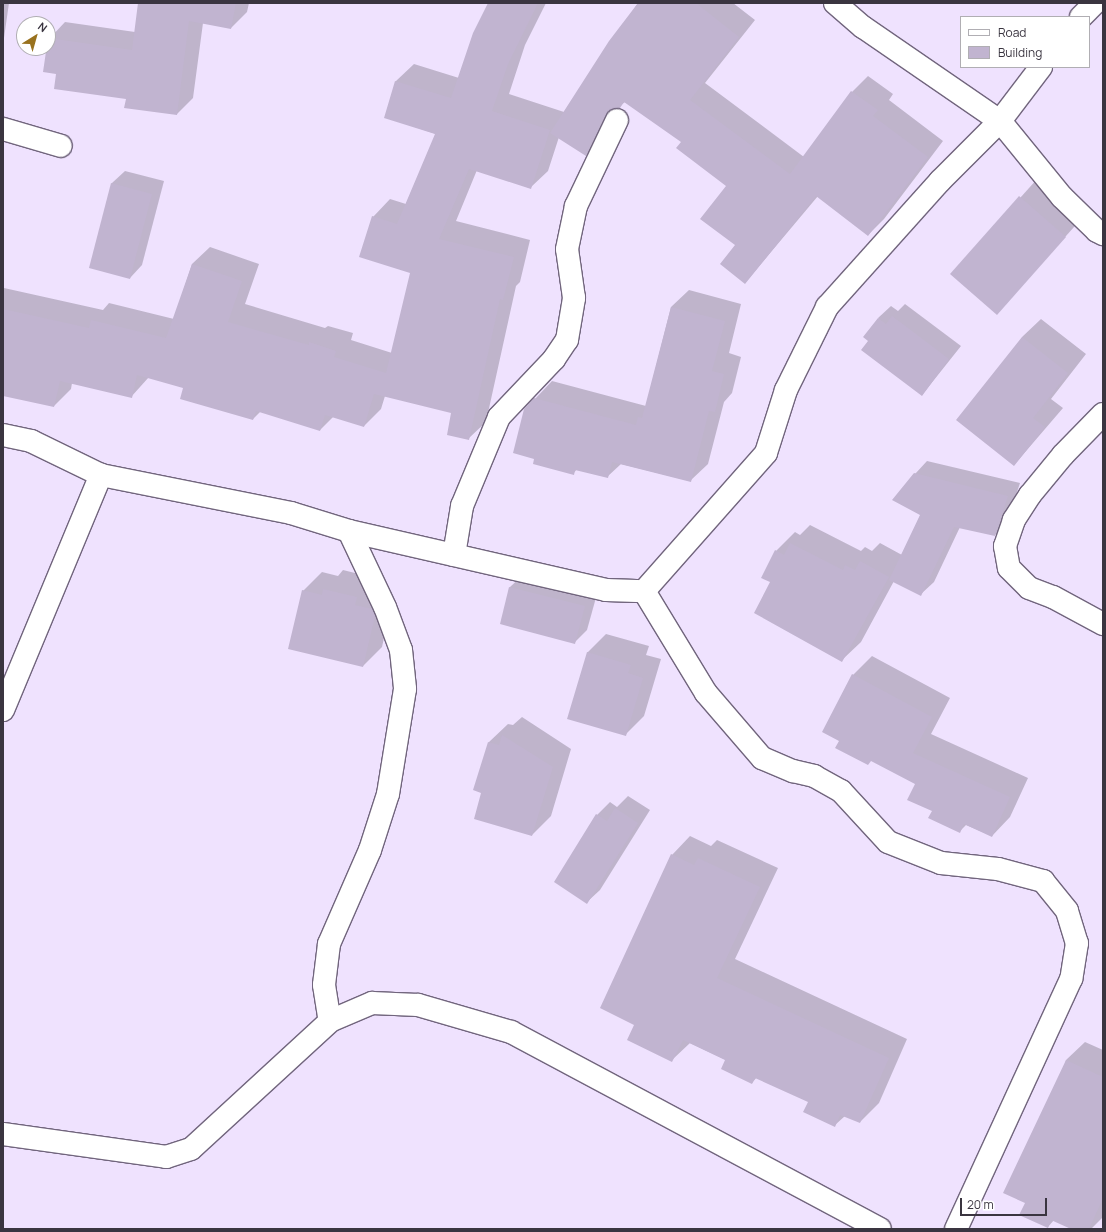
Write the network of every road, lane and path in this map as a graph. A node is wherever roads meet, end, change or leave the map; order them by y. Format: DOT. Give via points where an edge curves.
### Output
graph roads {
  1 [pos="835,3"];
  2 [pos="1095,3"];
  3 [pos="1082,16"];
  4 [pos="1040,68"];
  5 [pos="617,120"];
  6 [pos="1000,121"];
  7 [pos="3,129"];
  8 [pos="61,146"];
  9 [pos="1103,234"];
  10 [pos="1103,414"];
  11 [pos="3,435"];
  12 [pos="102,475"];
  13 [pos="349,531"];
  14 [pos="454,555"];
  15 [pos="644,591"];
  16 [pos="1103,624"];
  17 [pos="3,710"];
  18 [pos="330,1021"];
  19 [pos="3,1134"];
  20 [pos="880,1229"];
  21 [pos="956,1229"];
  1 -- 6 [label="street" via="863,27"];
  2 -- 3 [label="street"];
  4 -- 6 [label="street"];
  5 -- 14 [label="street" via="576,206 567,249 574,298 567,340 554,359 499,417 462,506"];
  6 -- 9 [label="street" via="1062,196"];
  6 -- 15 [label="street" via="940,181 827,308 786,390 766,453"];
  7 -- 8 [label="street"];
  10 -- 16 [label="street" via="1063,455 1030,495 1014,520 1005,546 1009,568 1029,588 1053,597"];
  11 -- 12 [label="street" via="31,441"];
  12 -- 13 [label="street" via="291,513"];
  12 -- 17 [label="street"];
  13 -- 14 [label="street"];
  13 -- 18 [label="street" via="385,607 401,650 405,689 388,794 370,850 329,944 324,986"];
  14 -- 15 [label="street" via="606,590"];
  15 -- 21 [label="street" via="706,693 762,758 793,771 814,776 841,791 888,842 941,863 998,869 1042,881 1067,911 1077,943 1071,979"];
  18 -- 19 [label="street" via="191,1149 166,1157 140,1155"];
  18 -- 20 [label="street" via="372,1003 418,1005 511,1032"];
}
